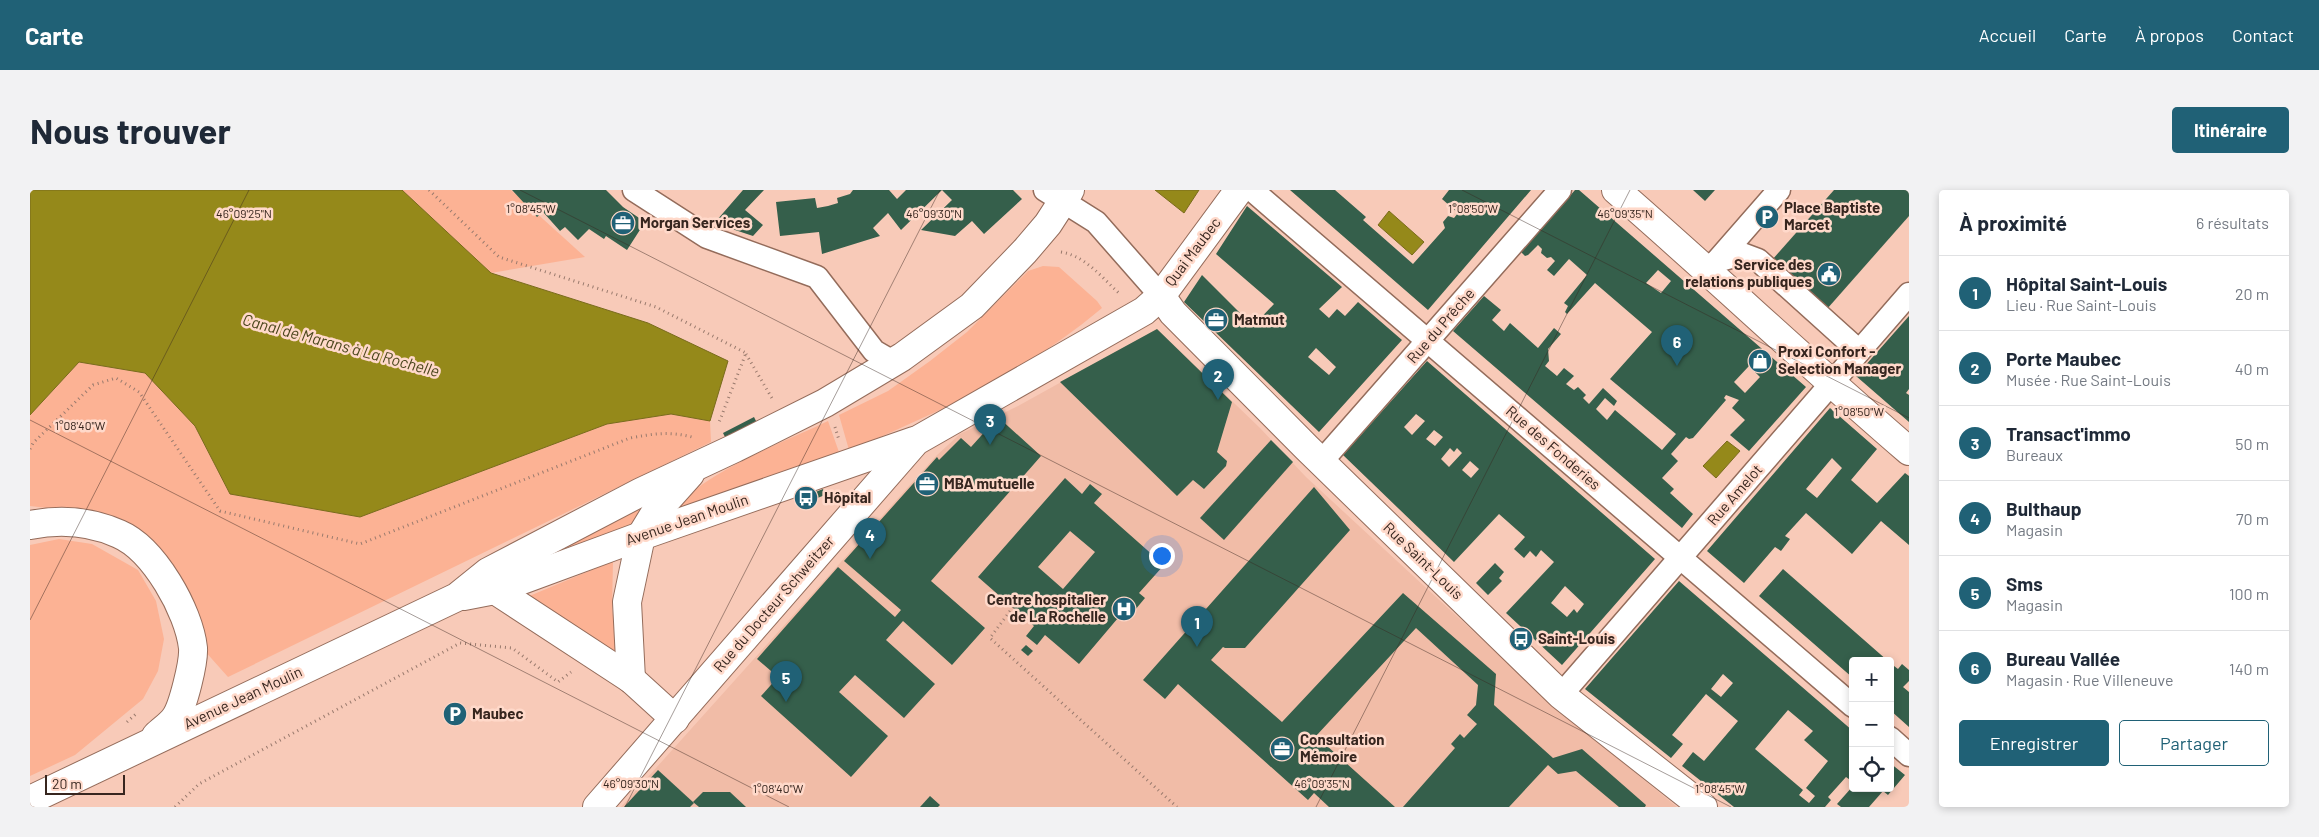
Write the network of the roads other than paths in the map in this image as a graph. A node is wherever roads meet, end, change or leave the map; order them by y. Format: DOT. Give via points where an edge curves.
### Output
graph roads {
  1 [pos="634,190"];
  2 [pos="1239,190"];
  3 [pos="1252,190"];
  4 [pos="1560,190"];
  5 [pos="1616,190"];
  6 [pos="1779,190"];
  7 [pos="1059,194"];
  8 [pos="1714,266"];
  9 [pos="1909,294"];
  10 [pos="1152,304"];
  11 [pos="1428,341"];
  12 [pos="1859,351"];
  13 [pos="893,362"];
  14 [pos="1831,384"];
  15 [pos="916,441"];
  16 [pos="1909,451"];
  17 [pos="1321,462"];
  18 [pos="698,466"];
  19 [pos="30,525"];
  20 [pos="641,536"];
  21 [pos="1680,557"];
  22 [pos="495,590"];
  23 [pos="457,597"];
  24 [pos="631,679"];
  25 [pos="1561,695"];
  26 [pos="1849,703"];
  27 [pos="675,719"];
  28 [pos="1894,741"];
  29 [pos="150,742"];
  30 [pos="1909,754"];
  31 [pos="30,800"];
  32 [pos="597,807"];
  33 [pos="1703,807"];
  1 -- 13 [label="street" via="707,237 817,277 874,351"];
  2 -- 10 [label="main road, Quai Maubec"];
  3 -- 11 [label="street, Rue des Fonderies"];
  4 -- 11 [label="street, Rue du Prêche"];
  5 -- 8 [label="main road"];
  6 -- 8 [label="street"];
  7 -- 10 [label="street" via="1096,222"];
  7 -- 13 [label="main road, Avenue Jean Moulin" via="1048,224 972,306"];
  8 -- 12 [label="street" via="1742,254 1758,260"];
  8 -- 14 [label="main road"];
  9 -- 12 [label="street, Rue Amelot"];
  10 -- 15 [label="main road, Rue du Docteur Schweitzer"];
  10 -- 17 [label="main road, Rue Saint-Louis" via="1173,313"];
  11 -- 17 [label="street, Rue du Prêche"];
  11 -- 21 [label="street, Rue des Fonderies"];
  12 -- 14 [label="street, Rue Amelot"];
  13 -- 18 [label="main road, Avenue Jean Moulin" via="825,403 723,445"];
  14 -- 16 [label="main road"];
  14 -- 21 [label="street, Rue Amelot"];
  15 -- 20 [label="main road, Avenue Jean Moulin"];
  15 -- 27 [label="main road, Rue du Docteur Schweitzer"];
  17 -- 25 [label="main road, Rue Saint-Louis"];
  18 -- 20 [label="main road" via="655,513"];
  18 -- 23 [label="main road, Avenue Jean Moulin" via="488,572"];
  19 -- 29 [label="main road" via="53,520 86,523 121,534 151,558 166,578 182,613 192,648 190,673 176,717"];
  20 -- 22 [label="main road, Avenue Jean Moulin"];
  20 -- 24 [label="main road" via="628,602"];
  21 -- 25 [label="street, Rue Amelot"];
  21 -- 26 [label="street, Rue des Fonderies"];
  22 -- 23 [label="main road, Avenue Jean Moulin"];
  22 -- 24 [label="main road"];
  23 -- 29 [label="main road, Avenue Jean Moulin"];
  24 -- 27 [label="main road"];
  25 -- 33 [label="main road, Rue Saint-Louis"];
  27 -- 32 [label="main road, Rue du Docteur Schweitzer"];
  28 -- 30 [label="street"];
  29 -- 31 [label="main road, Avenue Jean Moulin"];
}
